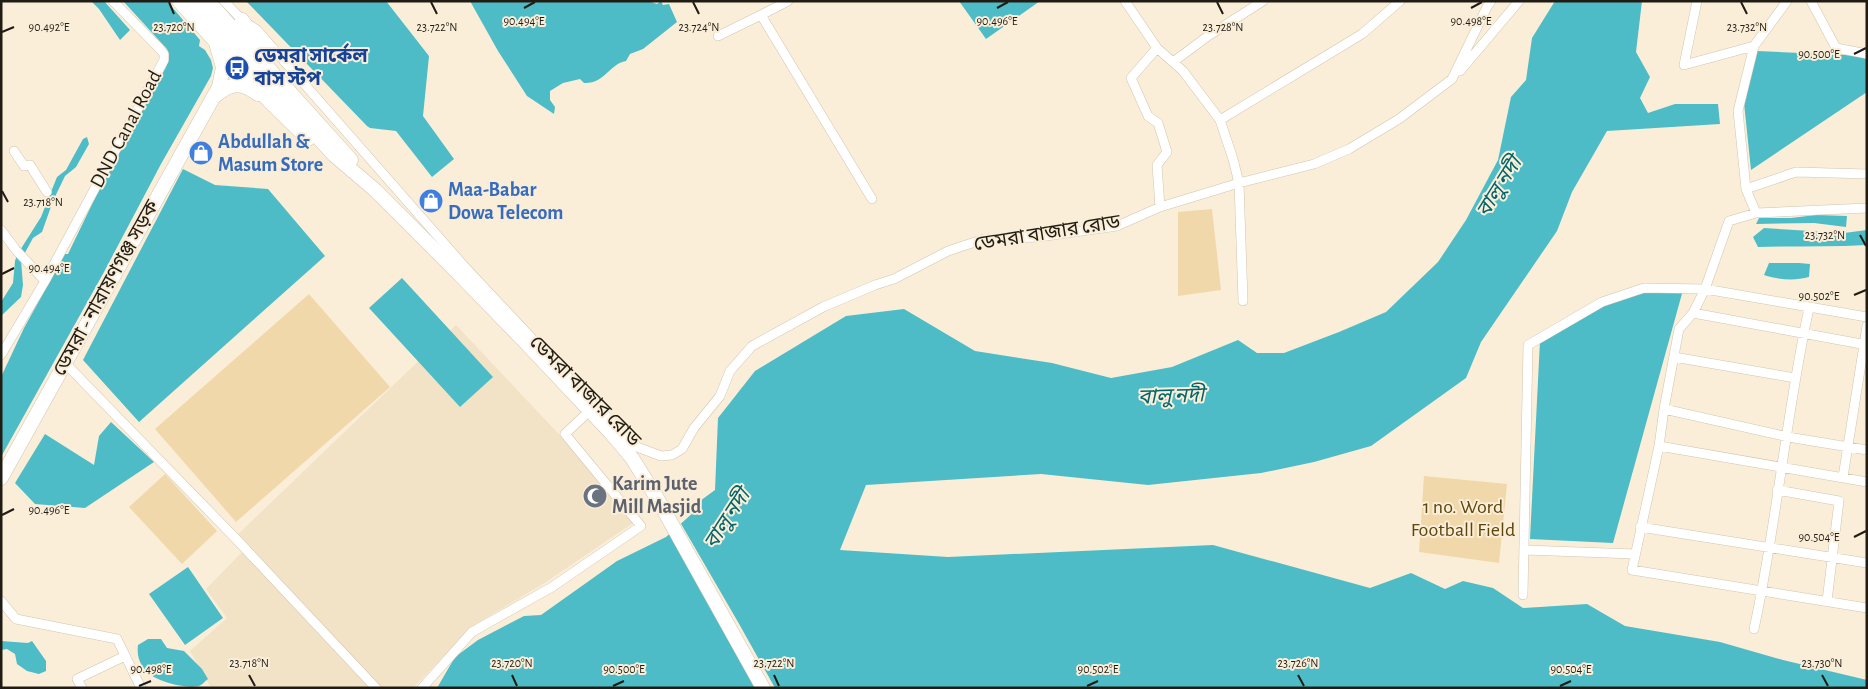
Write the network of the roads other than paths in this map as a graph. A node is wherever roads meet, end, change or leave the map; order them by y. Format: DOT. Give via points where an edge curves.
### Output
graph roads {
  1 [pos="113,1"];
  2 [pos="179,1"];
  3 [pos="194,1"];
  4 [pos="208,1"];
  5 [pos="224,1"];
  6 [pos="788,1"];
  7 [pos="1124,1"];
  8 [pos="1263,1"];
  9 [pos="1400,1"];
  10 [pos="1491,1"];
  11 [pos="1520,1"];
  12 [pos="1697,1"];
  13 [pos="1787,1"];
  14 [pos="1811,1"];
  15 [pos="761,15"];
  16 [pos="242,20"];
  17 [pos="718,36"];
  18 [pos="216,43"];
  19 [pos="1754,46"];
  20 [pos="1158,48"];
  21 [pos="1867,54"];
  22 [pos="1173,62"];
  23 [pos="1452,79"];
  24 [pos="293,94"];
  25 [pos="213,99"];
  26 [pos="270,102"];
  27 [pos="1220,120"];
  28 [pos="14,151"];
  29 [pos="334,155"];
  30 [pos="1867,174"];
  31 [pos="1239,183"];
  32 [pos="1746,188"];
  33 [pos="375,190"];
  34 [pos="47,192"];
  35 [pos="872,199"];
  36 [pos="1160,207"];
  37 [pos="1867,208"];
  38 [pos="1756,213"];
  39 [pos="1,230"];
  40 [pos="45,281"];
  41 [pos="1705,289"];
  42 [pos="1243,301"];
  43 [pos="1809,308"];
  44 [pos="1693,313"];
  45 [pos="1867,317"];
  46 [pos="1867,326"];
  47 [pos="1804,334"];
  48 [pos="1865,345"];
  49 [pos="2,351"];
  50 [pos="1674,357"];
  51 [pos="64,362"];
  52 [pos="1795,378"];
  53 [pos="1664,409"];
  54 [pos="584,416"];
  55 [pos="1788,437"];
  56 [pos="1659,446"];
  57 [pos="1848,447"];
  58 [pos="1867,450"];
  59 [pos="1780,467"];
  60 [pos="1,478"];
  61 [pos="1843,478"];
  62 [pos="1867,482"];
  63 [pos="1778,490"];
  64 [pos="1640,527"];
  65 [pos="1770,548"];
  66 [pos="1525,550"];
  67 [pos="1635,554"];
  68 [pos="1832,558"];
  69 [pos="1867,563"];
  70 [pos="1762,590"];
  71 [pos="1523,596"];
  72 [pos="1,601"];
  73 [pos="1827,601"];
  74 [pos="1867,608"];
  75 [pos="1754,629"];
  76 [pos="125,656"];
  77 [pos="82,688"];
  78 [pos="141,688"];
  79 [pos="376,688"];
  80 [pos="422,688"];
  81 [pos="763,688"];
  1 -- 40 [label="street, DND Canal Road" via="160,49 164,60"];
  2 -- 18 [label="main road"];
  3 -- 29 [label="main road"];
  4 -- 24 [label="main road"];
  5 -- 16 [label="street, ডেমরা বাজার রোড"];
  6 -- 15 [label="street"];
  7 -- 20 [label="street"];
  8 -- 22 [label="street"];
  9 -- 27 [label="street" via="1362,34"];
  10 -- 23 [label="street"];
  11 -- 23 [label="street, ডেমরা বাজার রোড"];
  12 -- 19 [label="street" via="1684,65"];
  13 -- 19 [label="street"];
  14 -- 21 [label="street" via="1836,48"];
  15 -- 17 [label="street"];
  15 -- 35 [label="street"];
  16 -- 24 [label="main road"];
  16 -- 36 [label="street, ডেমরা বাজার রোড" via="257,30 464,266 586,396 636,448 661,456 672,455 682,449 720,396 730,371 752,346 824,307 894,279 948,251 984,240 1039,237 1117,226"];
  18 -- 25 [label="main road, ডেমরা - নারায়ণগঞ্জ সড়ক" via="223,74"];
  18 -- 26 [label="main road"];
  19 -- 32 [label="street" via="1738,111"];
  20 -- 22 [label="street"];
  20 -- 36 [label="street" via="1131,78 1148,116 1158,123 1167,152 1157,166"];
  22 -- 27 [label="street"];
  23 -- 31 [label="street, ডেমরা বাজার রোড" via="1349,149 1314,164"];
  24 -- 33 [label="main road"];
  25 -- 26 [label="main road, ডেমরা - নারায়ণগঞ্জ সড়ক" via="222,90 236,85 248,87"];
  25 -- 51 [label="main road, ডেমরা - নারায়ণগঞ্জ সড়ক"];
  26 -- 29 [label="main road" via="312,142"];
  27 -- 31 [label="street"];
  28 -- 34 [label="street" via="24,166 30,165"];
  29 -- 33 [label="main road"];
  30 -- 32 [label="street" via="1796,172"];
  31 -- 36 [label="street, ডেমরা বাজার রোড"];
  31 -- 42 [label="street"];
  32 -- 38 [label="street"];
  33 -- 81 [label="main road" via="522,338 638,466"];
  37 -- 38 [label="street"];
  38 -- 41 [label="street" via="1729,220"];
  39 -- 40 [label="street"];
  40 -- 49 [label="street, DND Canal Road"];
  41 -- 43 [label="street"];
  41 -- 44 [label="street"];
  41 -- 66 [label="street" via="1644,288 1602,302 1528,345"];
  43 -- 45 [label="street"];
  43 -- 47 [label="street"];
  44 -- 47 [label="street"];
  44 -- 50 [label="street" via="1679,329"];
  46 -- 48 [label="street"];
  47 -- 48 [label="street"];
  47 -- 52 [label="street"];
  48 -- 57 [label="street"];
  50 -- 52 [label="street"];
  50 -- 53 [label="street"];
  51 -- 60 [label="main road, ডেমরা - নারায়ণগঞ্জ সড়ক"];
  51 -- 79 [label="street" via="238,540"];
  52 -- 55 [label="street"];
  53 -- 55 [label="street"];
  53 -- 56 [label="street"];
  54 -- 80 [label="street" via="565,434 641,526 552,588 472,632"];
  55 -- 57 [label="street"];
  55 -- 59 [label="street"];
  56 -- 59 [label="street"];
  56 -- 64 [label="street"];
  57 -- 58 [label="street"];
  57 -- 61 [label="street"];
  59 -- 61 [label="street"];
  59 -- 63 [label="street"];
  61 -- 62 [label="street"];
  63 -- 65 [label="street"];
  63 -- 68 [label="street" via="1839,501"];
  64 -- 65 [label="street"];
  64 -- 67 [label="street"];
  65 -- 68 [label="street"];
  65 -- 70 [label="street"];
  66 -- 67 [label="street"];
  66 -- 71 [label="street"];
  67 -- 70 [label="street" via="1632,570"];
  68 -- 69 [label="street"];
  68 -- 73 [label="street"];
  70 -- 73 [label="street"];
  70 -- 75 [label="street"];
  72 -- 76 [label="street" via="16,620 117,639"];
  73 -- 74 [label="street"];
  76 -- 77 [label="street" via="77,679"];
  76 -- 78 [label="street"];
}
